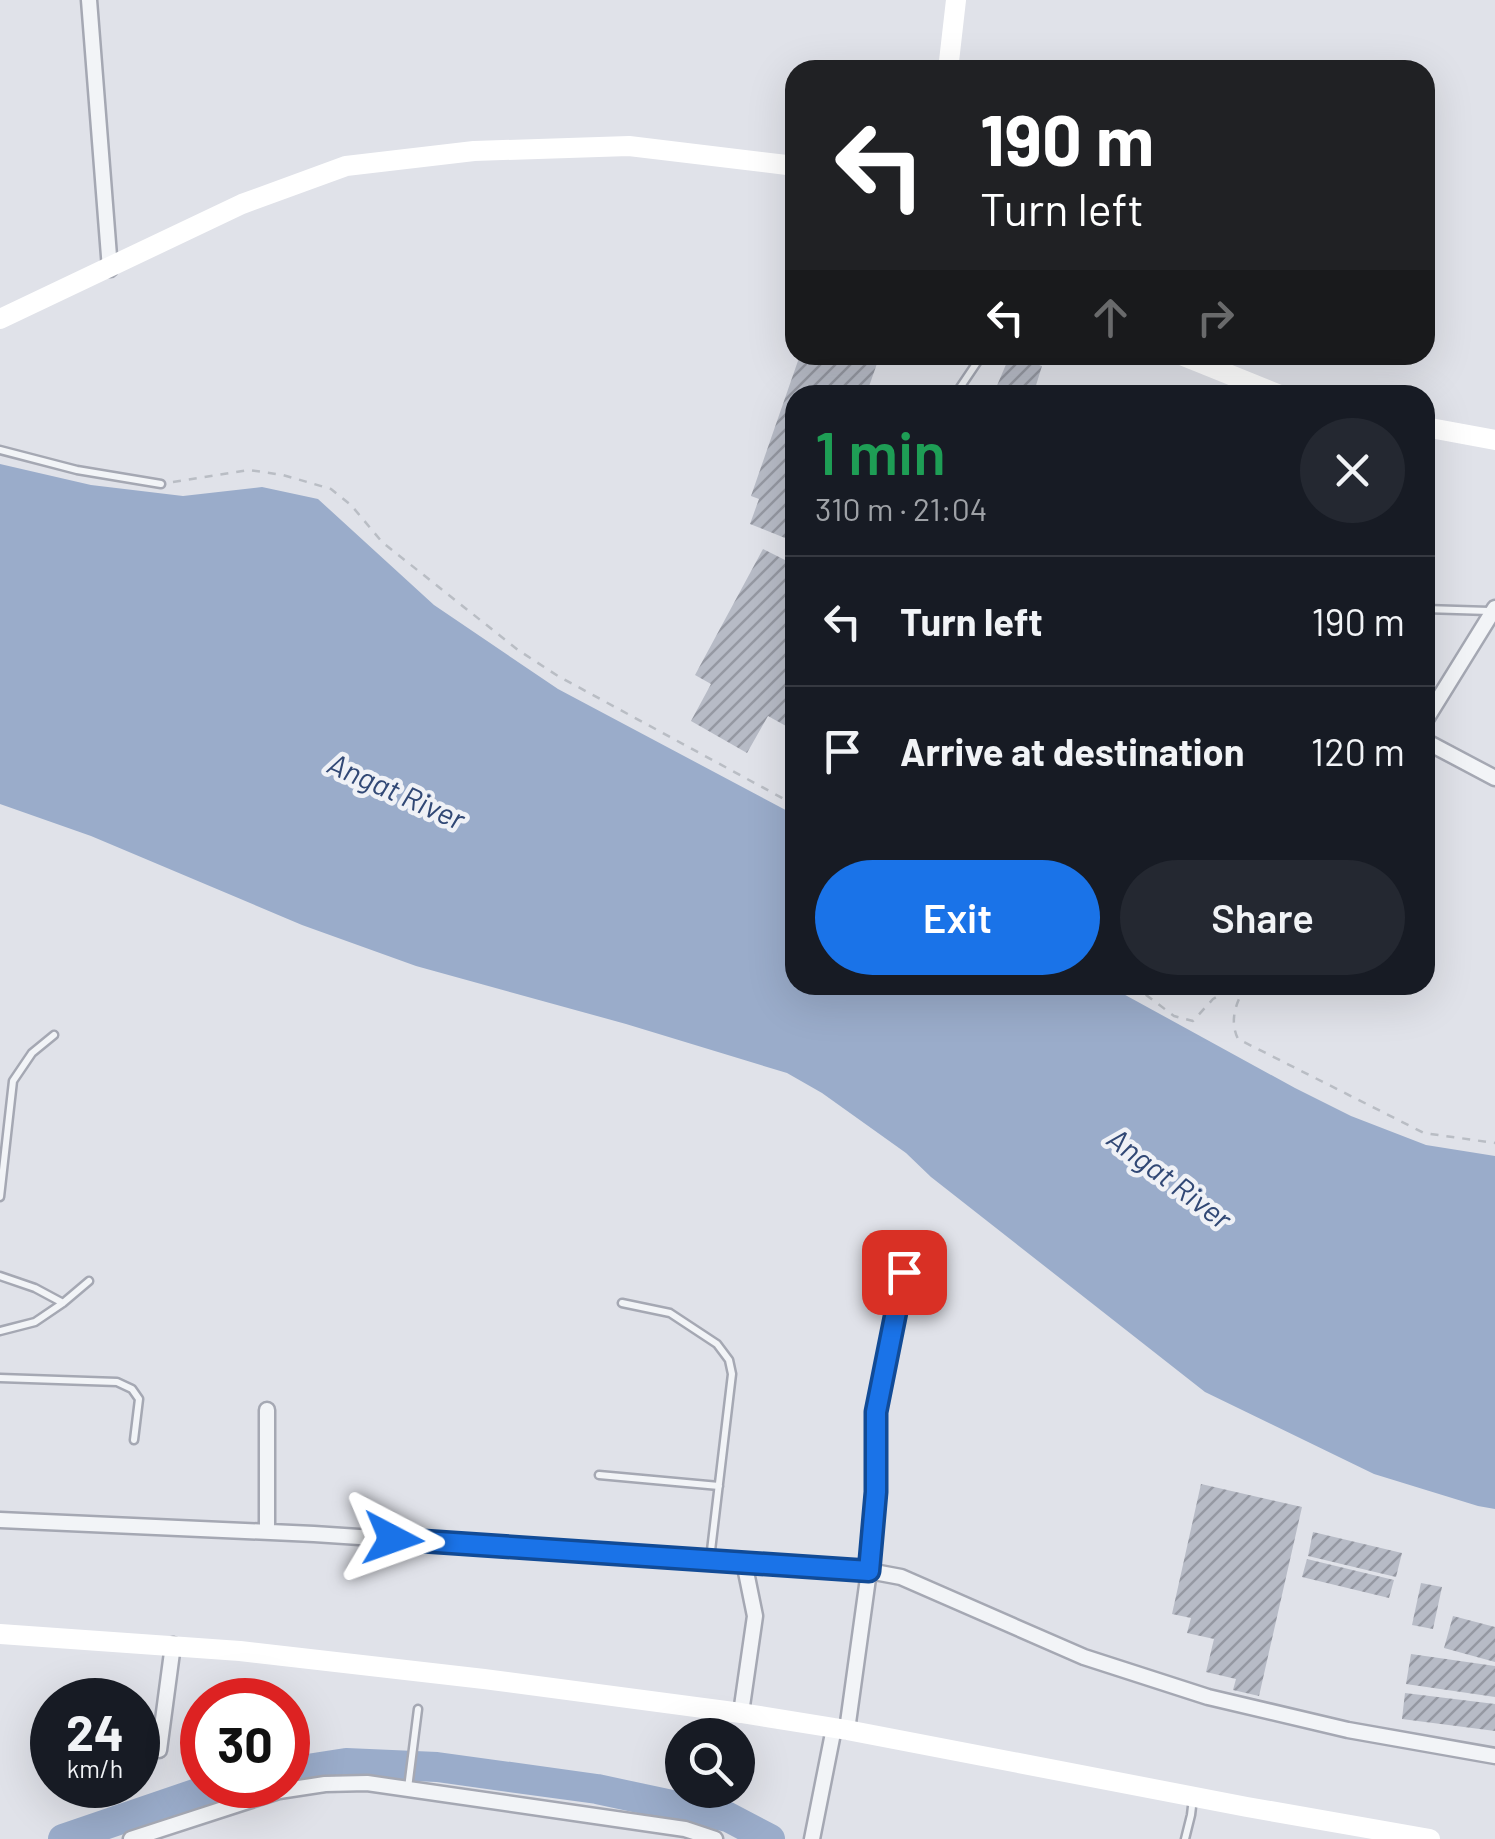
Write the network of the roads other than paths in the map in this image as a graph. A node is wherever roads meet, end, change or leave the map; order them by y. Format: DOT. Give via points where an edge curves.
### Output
graph roads {
  1 [pos="89,0"];
  2 [pos="956,0"];
  3 [pos="949,60"];
  4 [pos="785,165"];
  5 [pos="110,268"];
  6 [pos="0,319"];
  7 [pos="1206,365"];
  8 [pos="1255,385"];
  9 [pos="1435,429"];
  10 [pos="1495,438"];
  11 [pos="0,450"];
  12 [pos="161,484"];
  13 [pos="1435,609"];
  14 [pos="1494,610"];
  15 [pos="1435,705"];
  16 [pos="1435,746"];
  17 [pos="1495,778"];
  18 [pos="54,1036"];
  19 [pos="0,1197"];
  20 [pos="904,1272"];
  21 [pos="0,1276"];
  22 [pos="89,1280"];
  23 [pos="63,1303"];
  24 [pos="622,1303"];
  25 [pos="0,1332"];
  26 [pos="0,1378"];
  27 [pos="268,1410"];
  28 [pos="134,1440"];
  29 [pos="599,1475"];
  30 [pos="719,1486"];
  31 [pos="0,1520"];
  32 [pos="267,1532"];
  33 [pos="710,1560"];
  34 [pos="744,1562"];
  35 [pos="869,1571"];
  36 [pos="0,1634"];
  37 [pos="174,1646"];
  38 [pos="418,1710"];
  39 [pos="741,1713"];
  40 [pos="840,1729"];
  41 [pos="160,1737"];
  42 [pos="1495,1756"];
  43 [pos="408,1788"];
  44 [pos="1192,1796"];
  45 [pos="1394,1836"];
  46 [pos="131,1839"];
  47 [pos="715,1839"];
  48 [pos="813,1839"];
  49 [pos="1185,1839"];
  50 [pos="1430,1839"];
  1 -- 5 [label="street"];
  2 -- 3 [label="street"];
  4 -- 5 [label="street" via="629,146 474,151 346,166 242,204"];
  5 -- 6 [label="street"];
  7 -- 8 [label="street"];
  9 -- 10 [label="street"];
  11 -- 12 [label="lane"];
  13 -- 14 [label="lane"];
  14 -- 15 [label="street"];
  16 -- 17 [label="street"];
  18 -- 19 [label="lane" via="32,1053 14,1081"];
  20 -- 35 [label="lane" via="876,1412"];
  21 -- 23 [label="lane"];
  22 -- 23 [label="lane"];
  23 -- 25 [label="lane" via="35,1322"];
  24 -- 30 [label="lane" via="670,1313 717,1344 729,1360"];
  26 -- 28 [label="lane" via="117,1382 138,1399"];
  27 -- 32 [label="street"];
  29 -- 30 [label="lane"];
  30 -- 33 [label="lane"];
  31 -- 32 [label="street"];
  32 -- 33 [label="street"];
  33 -- 34 [label="street"];
  34 -- 35 [label="street"];
  34 -- 39 [label="street" via="755,1616"];
  35 -- 40 [label="street"];
  35 -- 42 [label="street" via="901,1577 1084,1658 1208,1697"];
  36 -- 37 [label="street"];
  37 -- 39 [label="street"];
  37 -- 41 [label="street"];
  38 -- 43 [label="lane"];
  39 -- 40 [label="street"];
  40 -- 44 [label="street"];
  40 -- 48 [label="street"];
  43 -- 46 [label="street" via="353,1783 279,1791"];
  43 -- 47 [label="street" via="686,1829"];
  44 -- 45 [label="street"];
  44 -- 49 [label="lane"];
  45 -- 50 [label="street"];
}
